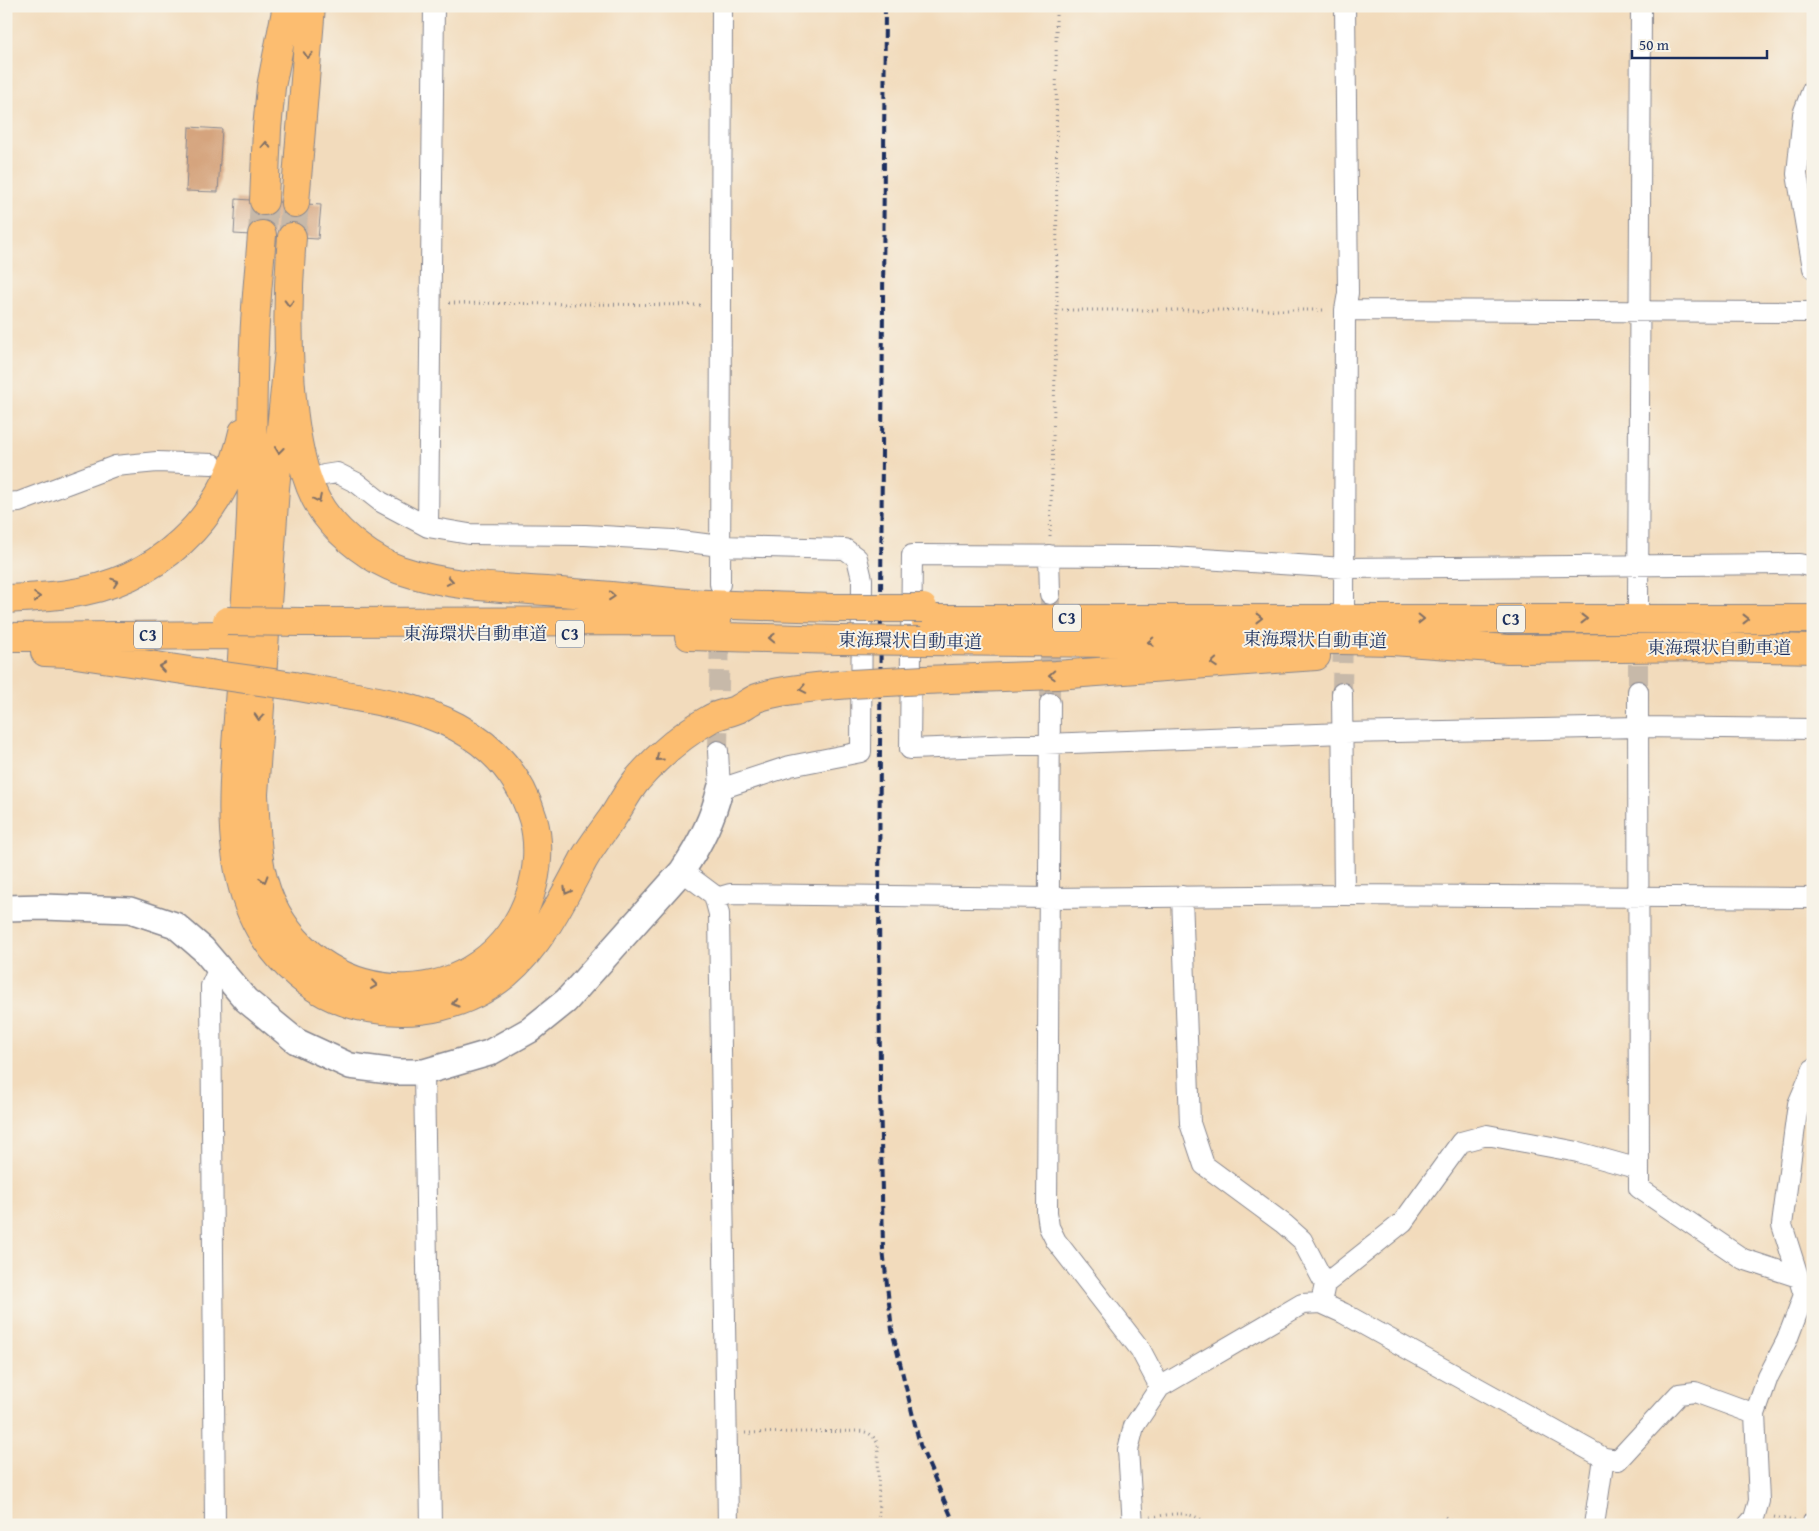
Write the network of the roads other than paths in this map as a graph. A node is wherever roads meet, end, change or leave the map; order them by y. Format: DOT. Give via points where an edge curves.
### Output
graph roads {
  1 [pos="287,6"];
  2 [pos="311,6"];
  3 [pos="434,6"];
  4 [pos="722,6"];
  5 [pos="1345,6"];
  6 [pos="1642,6"];
  7 [pos="1813,88"];
  8 [pos="264,201"];
  9 [pos="295,203"];
  10 [pos="262,236"];
  11 [pos="292,238"];
  12 [pos="1813,268"];
  13 [pos="1345,310"];
  14 [pos="1641,310"];
  15 [pos="1813,312"];
  16 [pos="254,346"];
  17 [pos="289,350"];
  18 [pos="212,464"];
  19 [pos="324,475"];
  20 [pos="6,503"];
  21 [pos="428,527"];
  22 [pos="720,546"];
  23 [pos="1049,555"];
  24 [pos="1638,567"];
  25 [pos="1813,567"];
  26 [pos="1344,568"];
  27 [pos="720,584"];
  28 [pos="1050,594"];
  29 [pos="6,599"];
  30 [pos="1344,606"];
  31 [pos="1638,607"];
  32 [pos="1813,620"];
  33 [pos="923,622"];
  34 [pos="6,623"];
  35 [pos="838,623"];
  36 [pos="6,637"];
  37 [pos="68,637"];
  38 [pos="1508,649"];
  39 [pos="1813,649"];
  40 [pos="6,650"];
  41 [pos="1638,691"];
  42 [pos="1342,694"];
  43 [pos="1050,703"];
  44 [pos="1639,727"];
  45 [pos="1813,728"];
  46 [pos="1344,733"];
  47 [pos="1051,744"];
  48 [pos="718,751"];
  49 [pos="720,789"];
  50 [pos="682,871"];
  51 [pos="1344,895"];
  52 [pos="1182,896"];
  53 [pos="716,898"];
  54 [pos="1049,898"];
  55 [pos="1638,898"];
  56 [pos="1813,898"];
  57 [pos="6,908"];
  58 [pos="219,968"];
  59 [pos="1813,1069"];
  60 [pos="424,1072"];
  61 [pos="1640,1169"];
  62 [pos="1798,1277"];
  63 [pos="1323,1294"];
  64 [pos="1160,1388"];
  65 [pos="1755,1414"];
  66 [pos="1604,1458"];
  67 [pos="1751,1519"];
  68 [pos="1132,1522"];
  69 [pos="215,1525"];
  70 [pos="431,1525"];
  71 [pos="728,1525"];
  72 [pos="1594,1525"];
  8 -- 1 [label="highway, one-way" via="271,86"];
  2 -- 9 [label="highway, one-way"];
  3 -- 21 [label="street"];
  4 -- 22 [label="street"];
  5 -- 13 [label="street" via="1348,292"];
  6 -- 14 [label="street"];
  7 -- 12 [label="street" via="1803,114 1798,174"];
  10 -- 16 [label="highway"];
  11 -- 17 [label="highway, one-way"];
  13 -- 14 [label="street"];
  13 -- 26 [label="street"];
  14 -- 15 [label="street"];
  14 -- 24 [label="street"];
  29 -- 16 [label="highway, one-way" via="68,594 134,575 163,558 190,535 226,484 238,455 246,422"];
  38 -- 16 [label="highway, one-way, bridge" via="1284,658 851,684 759,697 712,718 674,745 635,783 586,855 548,923 528,951 507,972 484,990 461,1001 409,1011 375,1009 332,998 286,965 267,941 242,887 234,795 250,531"];
  17 -- 35 [label="highway, one-way" via="292,398 302,456 325,514 350,540 398,570 505,590 674,602"];
  17 -- 37 [label="highway, one-way, bridge" via="275,488 254,794 260,868 271,902 287,930 309,955 335,973 365,984 398,988 427,986 457,978 479,964 514,929 534,882 536,829 517,781 501,760 456,726 388,704 294,686 210,674"];
  18 -- 20 [label="street" via="157,462 115,466 19,502"];
  19 -- 21 [label="street" via="337,473"];
  21 -- 22 [label="street" via="469,534 586,535"];
  22 -- 27 [label="street"];
  22 -- 49 [label="street" via="845,549 857,558 862,579 861,752 790,766"];
  23 -- 26 [label="street" via="1156,556"];
  23 -- 28 [label="street"];
  23 -- 47 [label="street" via="912,555 910,749"];
  24 -- 25 [label="street" via="1799,564"];
  24 -- 26 [label="street"];
  24 -- 31 [label="street"];
  26 -- 30 [label="street"];
  33 -- 32 [label="highway, 東海環状自動車道 / C3, one-way" via="1210,617"];
  33 -- 35 [label="highway, 東海環状自動車道 / C3"];
  38 -- 33 [label="highway, 東海環状自動車道 / C3, one-way" via="1392,641 1241,638 1120,643"];
  34 -- 37 [label="highway, 東海環状自動車道 / C3"];
  35 -- 37 [label="highway, 東海環状自動車道 / C3, bridge" via="228,628"];
  36 -- 37 [label="highway, 東海環状自動車道 / C3"];
  37 -- 40 [label="highway"];
  38 -- 39 [label="highway, 東海環状自動車道 / C3"];
  41 -- 44 [label="street"];
  42 -- 46 [label="street"];
  43 -- 47 [label="street"];
  44 -- 45 [label="street"];
  44 -- 46 [label="street"];
  44 -- 55 [label="street"];
  46 -- 47 [label="street"];
  46 -- 51 [label="street"];
  47 -- 54 [label="street"];
  48 -- 49 [label="street"];
  49 -- 50 [label="street" via="715,809 695,852"];
  50 -- 53 [label="street"];
  50 -- 60 [label="street" via="566,1002 530,1030 489,1053"];
  51 -- 52 [label="street"];
  51 -- 55 [label="street"];
  52 -- 54 [label="street"];
  52 -- 63 [label="street" via="1190,1123 1204,1165 1302,1240"];
  53 -- 54 [label="street" via="730,894"];
  53 -- 71 [label="street" via="719,914"];
  54 -- 64 [label="street" via="1049,1227 1056,1241 1140,1349"];
  55 -- 56 [label="street"];
  55 -- 61 [label="street"];
  57 -- 58 [label="street" via="130,910 175,925"];
  58 -- 60 [label="street" via="246,1000 278,1028 320,1054 350,1066"];
  58 -- 69 [label="street" via="211,986"];
  59 -- 62 [label="street" via="1798,1104 1782,1225"];
  60 -- 70 [label="street"];
  61 -- 62 [label="street" via="1639,1188 1743,1259"];
  61 -- 63 [label="street" via="1578,1152 1487,1135 1461,1142 1403,1222"];
  62 -- 65 [label="street" via="1804,1295"];
  63 -- 64 [label="street"];
  63 -- 66 [label="street" via="1352,1318"];
  64 -- 68 [label="street" via="1134,1426 1128,1450"];
  65 -- 66 [label="street" via="1695,1392 1679,1394 1618,1460"];
  65 -- 67 [label="street" via="1759,1500"];
  66 -- 72 [label="street"];
}
